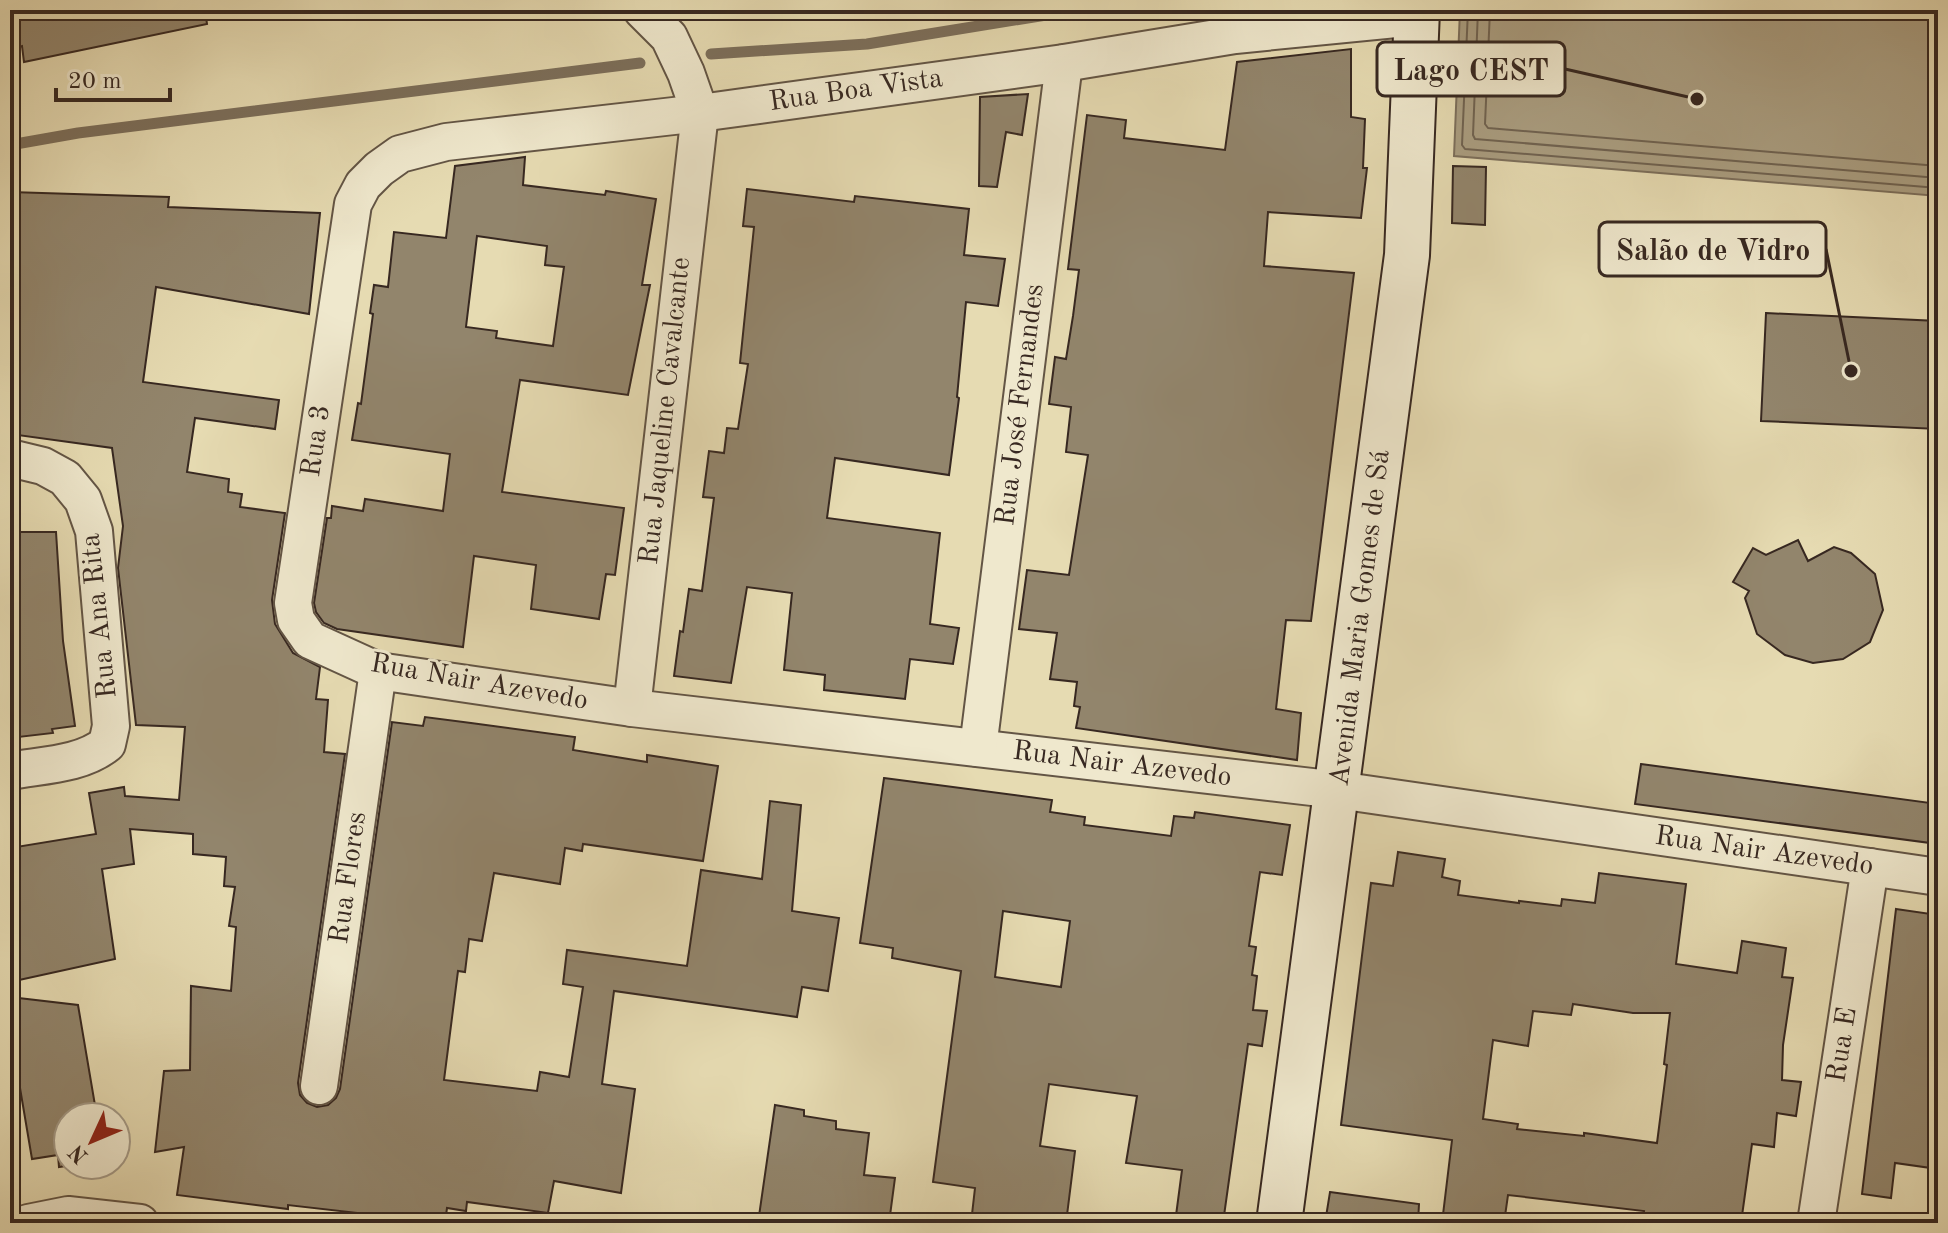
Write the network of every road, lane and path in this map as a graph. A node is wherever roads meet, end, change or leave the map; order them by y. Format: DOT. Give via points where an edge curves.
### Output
graph roads {
  1 [pos="642,10"];
  2 [pos="1416,13"];
  3 [pos="1064,63"];
  4 [pos="700,113"];
  5 [pos="347,238"];
  6 [pos="10,458"];
  7 [pos="310,640"];
  8 [pos="378,671"];
  9 [pos="632,708"];
  10 [pos="978,748"];
  11 [pos="10,771"];
  12 [pos="1338,790"];
  13 [pos="1870,867"];
  14 [pos="1938,877"];
  15 [pos="319,1086"];
  16 [pos="28,1223"];
  17 [pos="140,1223"];
  18 [pos="1279,1223"];
  19 [pos="1816,1223"];
  1 -- 4 [label="street" via="669,37"];
  2 -- 3 [label="street, Rua Boa Vista"];
  2 -- 12 [label="street, Avenida Maria Gomes de Sá" via="1407,255"];
  3 -- 4 [label="street, Rua Boa Vista"];
  3 -- 10 [label="street, Rua José Fernandes"];
  4 -- 5 [label="street, Rua Boa Vista" via="446,142 400,154 363,185 353,204"];
  4 -- 9 [label="street, Rua Jaqueline Cavalcante"];
  5 -- 7 [label="street, Rua 3" via="293,603 296,620"];
  6 -- 11 [label="street, Rua Ana Rita" via="65,478 83,500 94,531 111,726 107,744 97,752"];
  7 -- 8 [label="street, Rua Nair Azevedo"];
  8 -- 9 [label="street, Rua Nair Azevedo"];
  8 -- 15 [label="street, Rua Flores"];
  9 -- 10 [label="street, Rua Nair Azevedo"];
  10 -- 12 [label="street, Rua Nair Azevedo"];
  12 -- 13 [label="street, Rua Nair Azevedo"];
  12 -- 18 [label="street, Avenida Maria Gomes de Sá"];
  13 -- 14 [label="street, Rua Nair Azevedo"];
  13 -- 19 [label="street, Rua E"];
  16 -- 17 [label="street" via="68,1215"];
}
